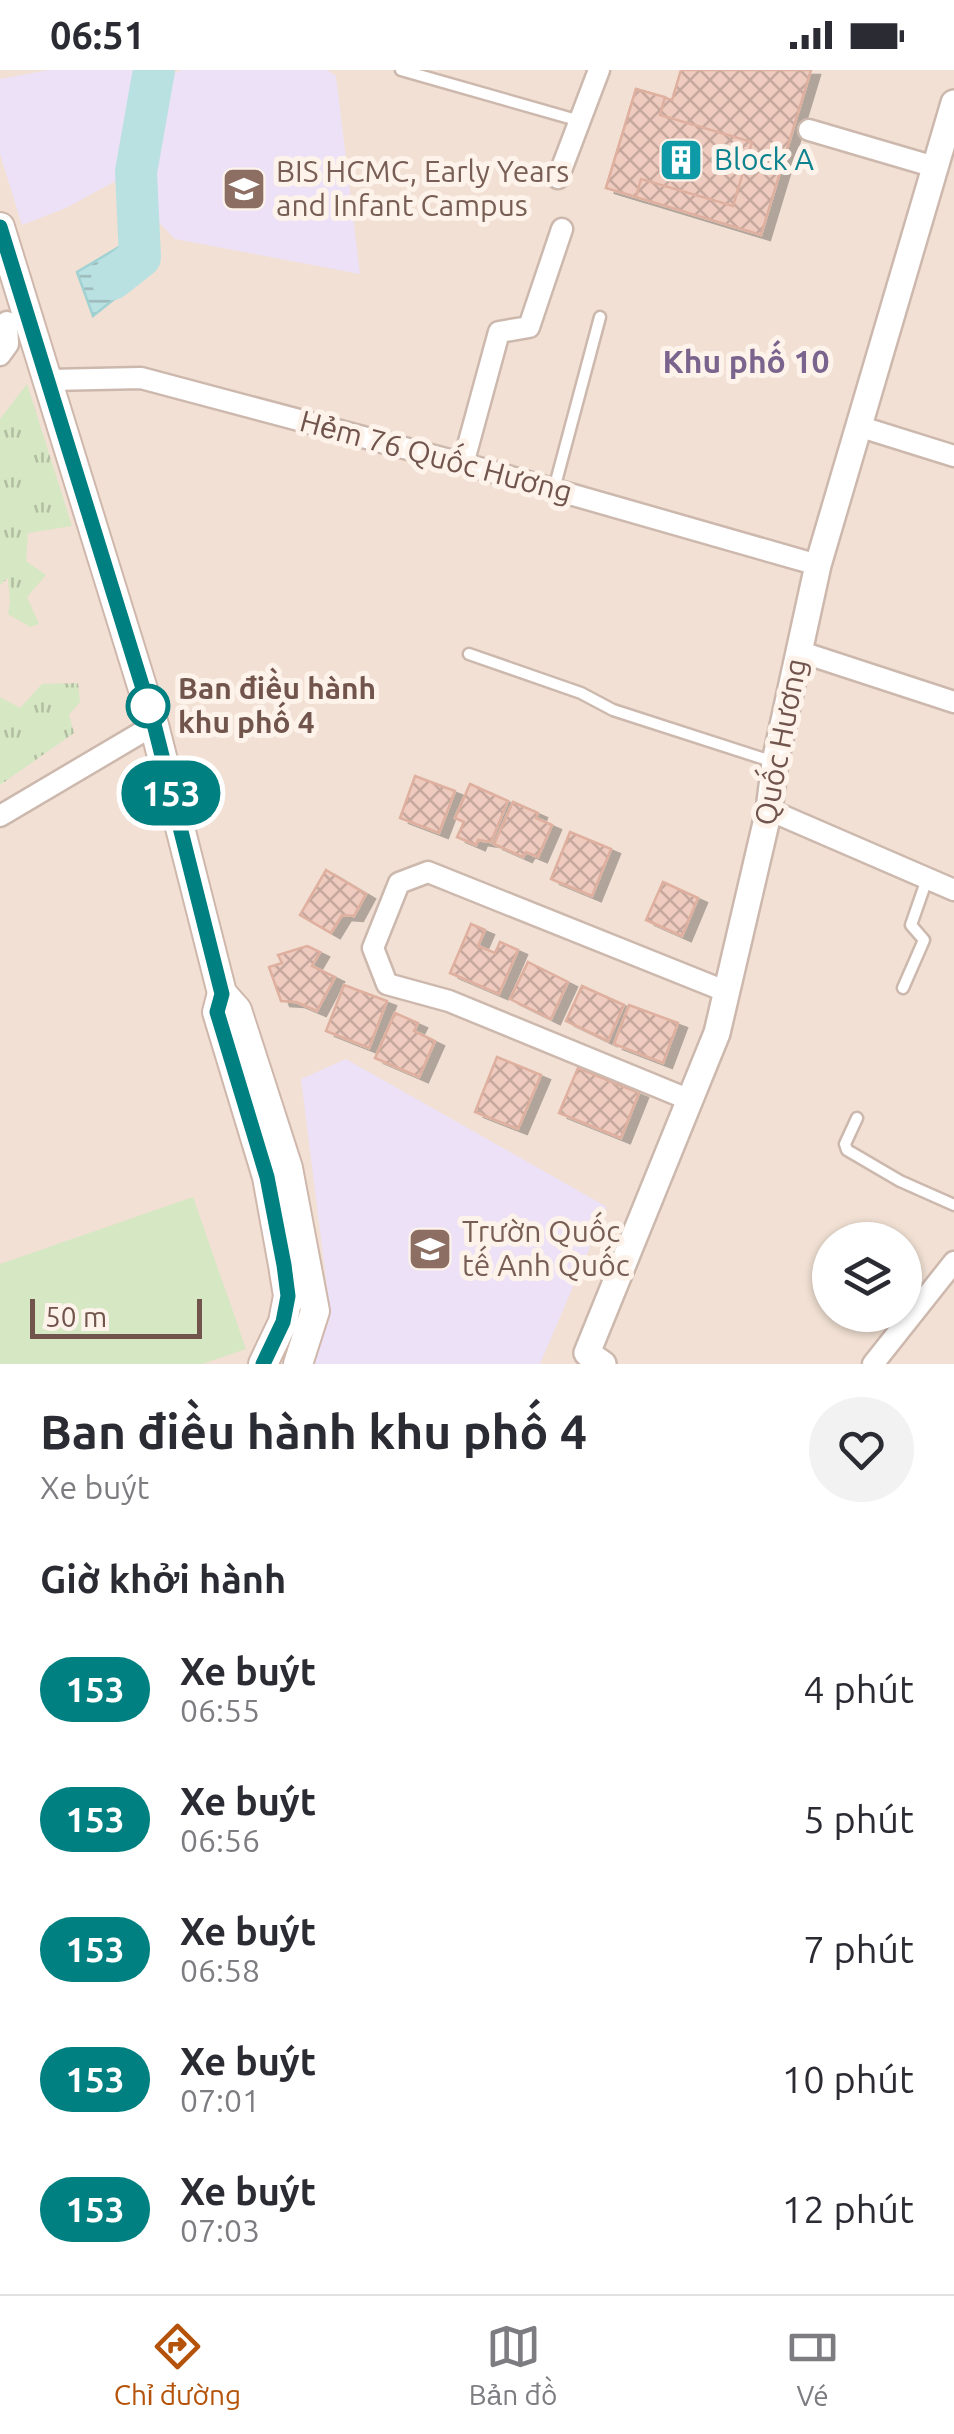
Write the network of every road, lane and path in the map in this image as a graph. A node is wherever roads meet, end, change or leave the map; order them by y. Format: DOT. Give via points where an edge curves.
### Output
graph roads {
  1 [pos="401,70"];
  2 [pos="599,70"];
  3 [pos="954,103"];
  4 [pos="580,121"];
  5 [pos="809,130"];
  6 [pos="935,167"];
  7 [pos="558,178"];
  8 [pos="0,227"];
  9 [pos="562,229"];
  10 [pos="600,317"];
  11 [pos="17,321"];
  12 [pos="0,355"];
  13 [pos="50,380"];
  14 [pos="858,426"];
  15 [pos="954,456"];
  16 [pos="463,464"];
  17 [pos="554,490"];
  18 [pos="818,565"];
  19 [pos="798,651"];
  20 [pos="469,654"];
  21 [pos="954,702"];
  22 [pos="154,724"];
  23 [pos="774,762"];
  24 [pos="769,810"];
  25 [pos="0,816"];
  26 [pos="927,878"];
  27 [pos="954,890"];
  28 [pos="903,988"];
  29 [pos="725,991"];
  30 [pos="222,994"];
  31 [pos="690,1100"];
  32 [pos="857,1118"];
  33 [pos="954,1205"];
  34 [pos="954,1262"];
  35 [pos="590,1360"];
  36 [pos="263,1364"];
  37 [pos="298,1364"];
  38 [pos="873,1364"];
  1 -- 4 [label="lane"];
  2 -- 4 [label="street"];
  3 -- 6 [label="street, Quốc Hương"];
  4 -- 7 [label="street"];
  5 -- 6 [label="street"];
  6 -- 14 [label="street, Quốc Hương"];
  8 -- 11 [label="main road"];
  9 -- 16 [label="street" via="529,327 498,332"];
  10 -- 17 [label="lane"];
  11 -- 12 [label="street"];
  11 -- 13 [label="main road"];
  13 -- 16 [label="street, Hẻm 76 Quốc Hương" via="141,378"];
  13 -- 22 [label="main road"];
  14 -- 15 [label="street"];
  14 -- 18 [label="street, Quốc Hương"];
  16 -- 17 [label="street, Hẻm 76 Quốc Hương"];
  17 -- 18 [label="street, Hẻm 76 Quốc Hương"];
  18 -- 19 [label="street, Quốc Hương"];
  19 -- 21 [label="street"];
  19 -- 23 [label="street, Quốc Hương"];
  20 -- 23 [label="lane"];
  22 -- 25 [label="street"];
  22 -- 30 [label="main road"];
  23 -- 24 [label="street, Quốc Hương"];
  24 -- 26 [label="street"];
  24 -- 29 [label="street, Quốc Hương"];
  26 -- 27 [label="street"];
  26 -- 28 [label="lane" via="910,925 924,940"];
  29 -- 31 [label="street, Quốc Hương"];
  29 -- 31 [label="street" via="428,872 398,883 372,948 388,984 449,1002"];
  30 -- 36 [label="main road" via="217,1012 267,1177 288,1296"];
  30 -- 37 [label="main road" via="236,1010 288,1168 315,1311"];
  31 -- 35 [label="street, Quốc Hương"];
  32 -- 33 [label="lane" via="847,1150"];
  34 -- 38 [label="street"];
}
